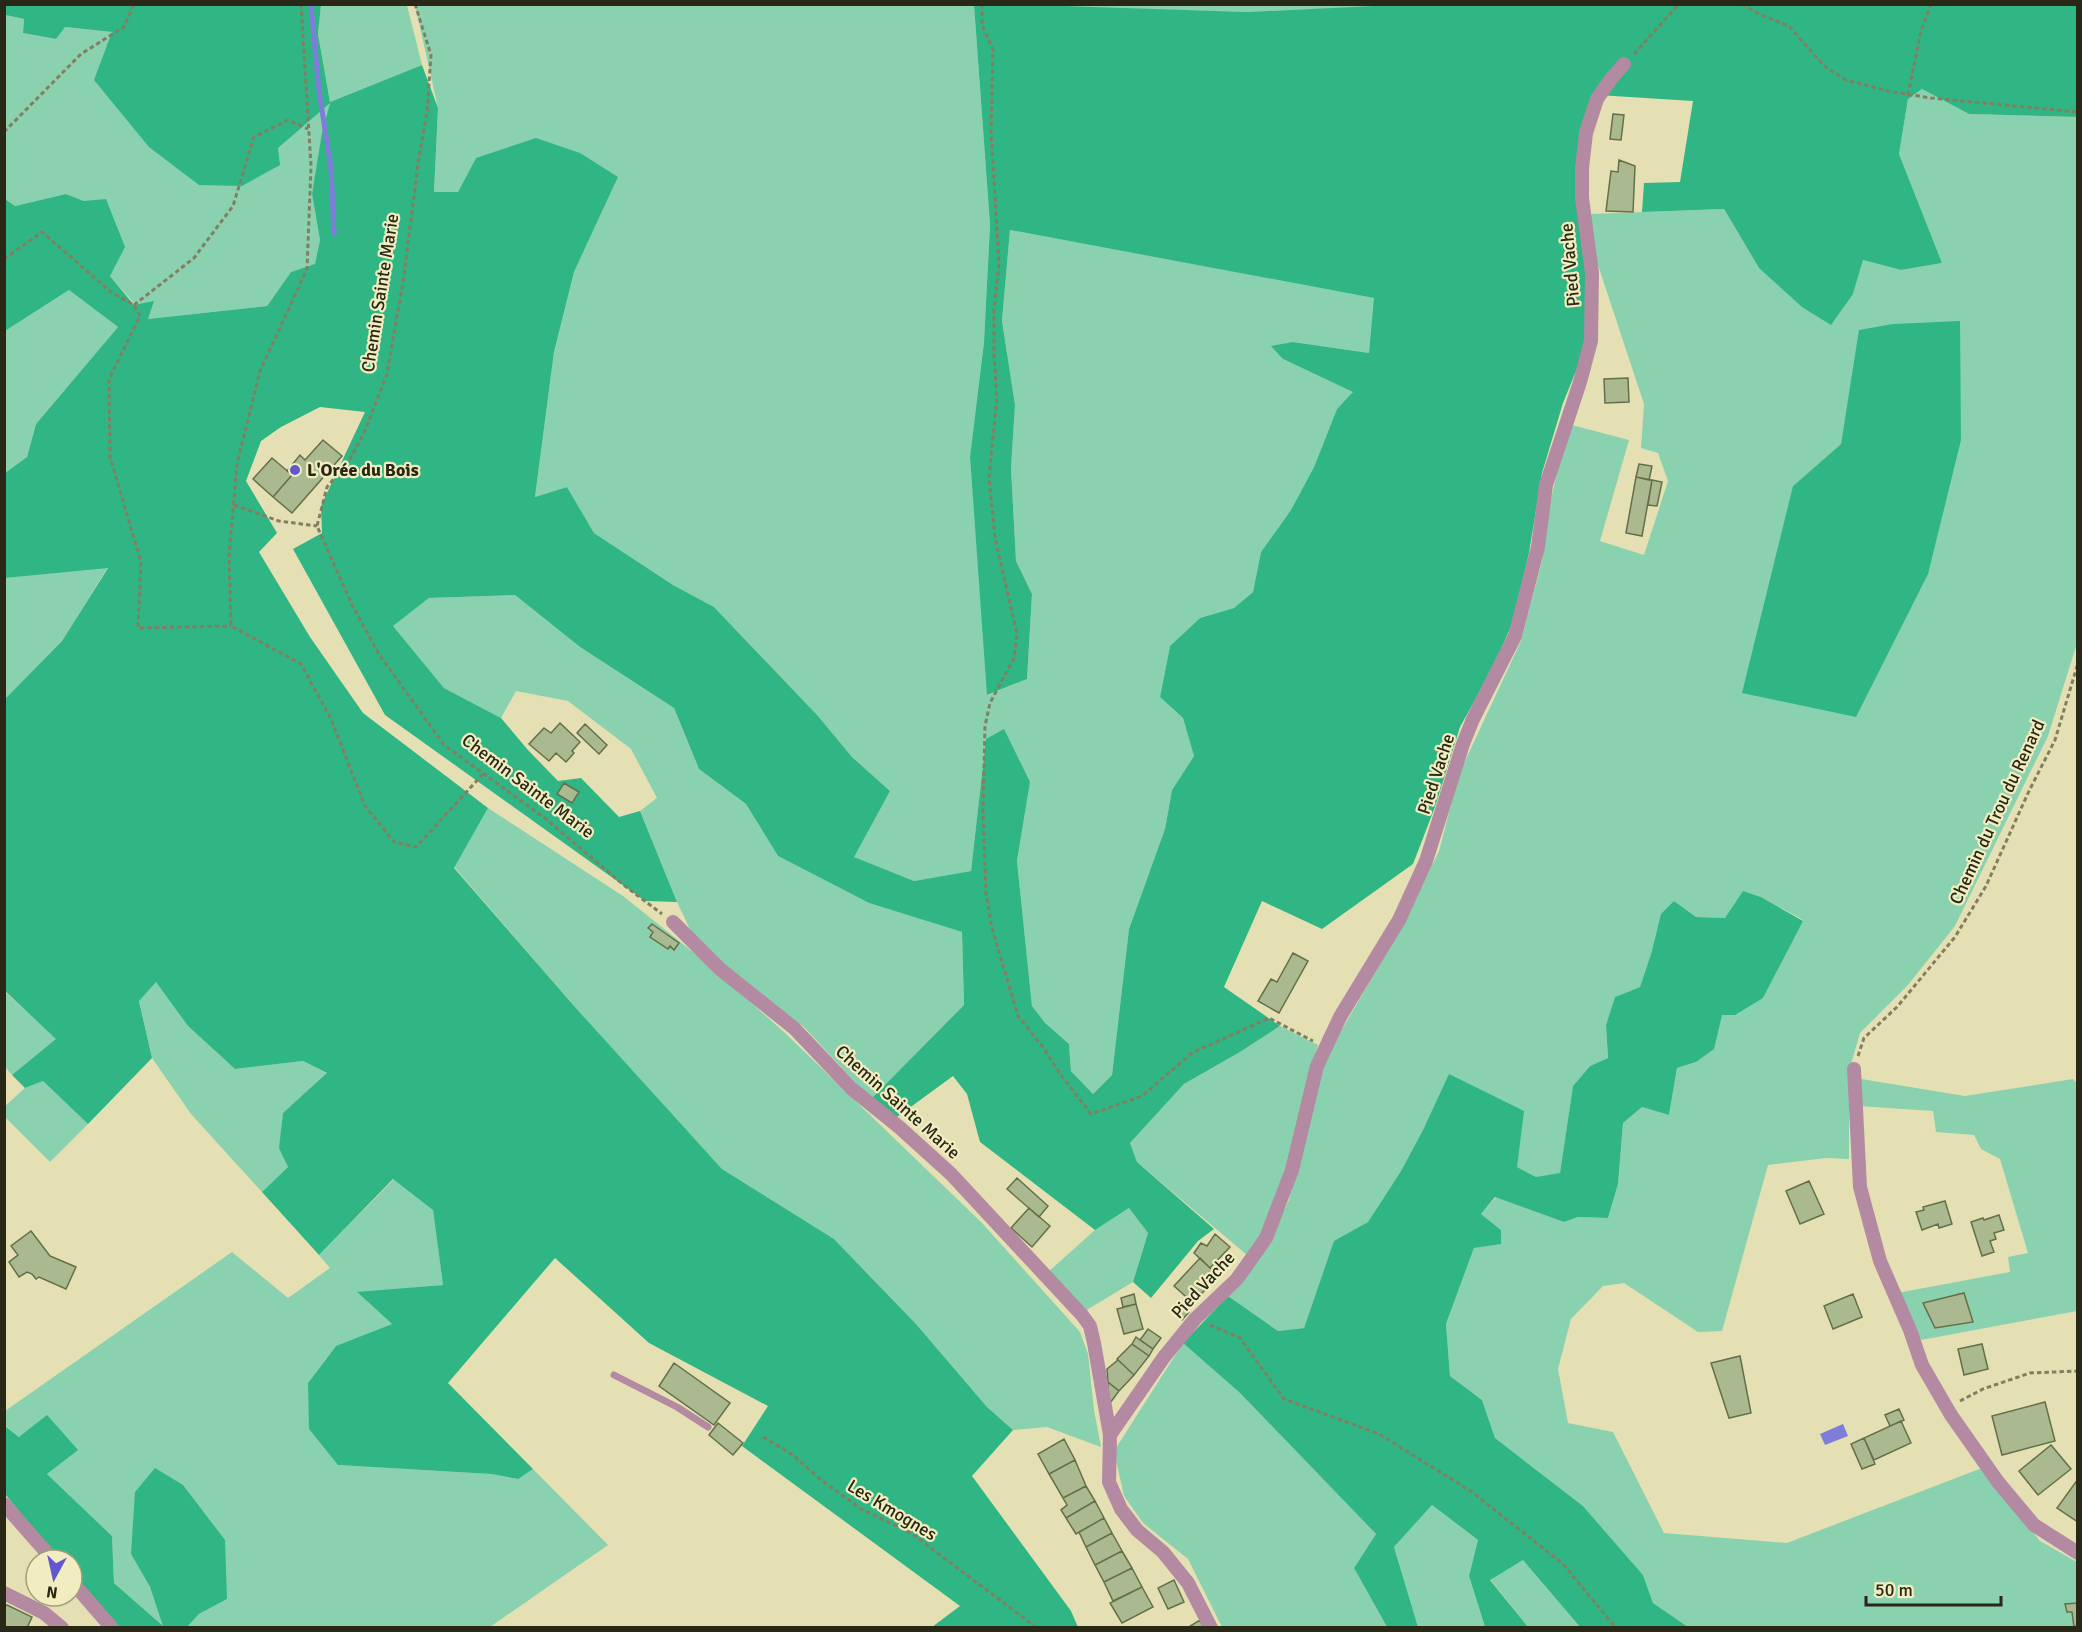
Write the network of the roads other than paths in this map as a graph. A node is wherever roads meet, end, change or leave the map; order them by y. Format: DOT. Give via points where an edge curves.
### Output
graph roads {
  1 [pos="1624,64"];
  2 [pos="674,922"];
  3 [pos="1854,1069"];
  4 [pos="614,1375"];
  5 [pos="708,1427"];
  6 [pos="1110,1435"];
  7 [pos="4,1504"];
  8 [pos="42,1548"];
  9 [pos="2078,1552"];
  10 [pos="4,1593"];
  11 [pos="84,1596"];
  12 [pos="62,1628"];
  13 [pos="112,1628"];
  14 [pos="1211,1628"];
  1 -- 6 [label="street, Pied Vache" via="1597,99 1586,133 1582,198 1592,273 1591,341 1546,485 1538,547 1515,636 1466,736 1426,861 1400,920 1340,1017 1317,1066 1292,1170 1266,1238 1237,1279 1195,1319 1164,1357"];
  2 -- 6 [label="street, Chemin Sainte Marie" via="720,969 794,1028 852,1089 951,1174 1083,1315 1094,1343"];
  3 -- 9 [label="street" via="1860,1187 1880,1262 1922,1365 1998,1482 2034,1525"];
  4 -- 5 [label="lane"];
  6 -- 14 [label="street, Chemin Sainte Marie" via="1109,1482 1121,1509 1188,1583"];
  7 -- 8 [label="street"];
  10 -- 12 [label="street" via="44,1613"];
  11 -- 13 [label="street"];
}
